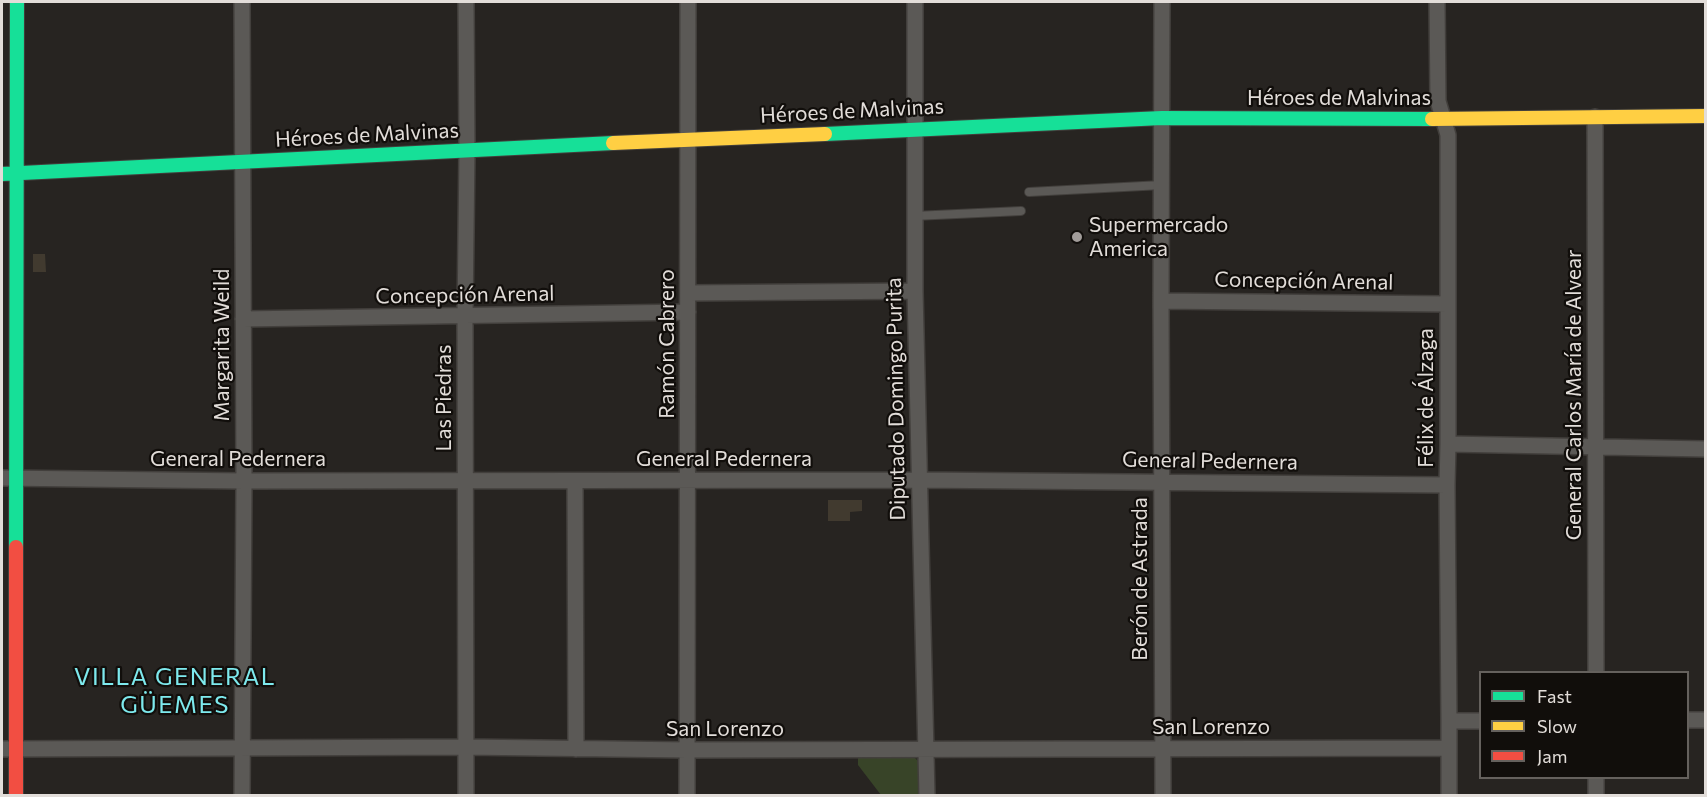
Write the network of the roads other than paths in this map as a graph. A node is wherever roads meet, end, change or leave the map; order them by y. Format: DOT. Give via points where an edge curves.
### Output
graph roads {
  1 [pos="17,2"];
  2 [pos="242,2"];
  3 [pos="466,2"];
  4 [pos="688,2"];
  5 [pos="915,2"];
  6 [pos="1162,2"];
  7 [pos="1437,2"];
  8 [pos="1706,116"];
  9 [pos="1595,117"];
  10 [pos="1162,118"];
  11 [pos="1443,119"];
  12 [pos="914,130"];
  13 [pos="688,140"];
  14 [pos="467,150"];
  15 [pos="243,163"];
  16 [pos="2,174"];
  17 [pos="17,174"];
  18 [pos="1162,185"];
  19 [pos="1029,192"];
  20 [pos="1021,211"];
  21 [pos="914,216"];
  22 [pos="915,291"];
  23 [pos="688,293"];
  24 [pos="1161,300"];
  25 [pos="1448,304"];
  26 [pos="688,312"];
  27 [pos="465,316"];
  28 [pos="243,319"];
  29 [pos="1448,444"];
  30 [pos="1595,447"];
  31 [pos="1706,449"];
  32 [pos="2,478"];
  33 [pos="17,478"];
  34 [pos="465,480"];
  35 [pos="688,480"];
  36 [pos="919,480"];
  37 [pos="244,481"];
  38 [pos="575,481"];
  39 [pos="1161,482"];
  40 [pos="1447,485"];
  41 [pos="1596,671"];
  42 [pos="1689,720"];
  43 [pos="1706,720"];
  44 [pos="1449,721"];
  45 [pos="1479,721"];
  46 [pos="242,747"];
  47 [pos="466,747"];
  48 [pos="1162,748"];
  49 [pos="1448,748"];
  50 [pos="9,749"];
  51 [pos="576,749"];
  52 [pos="687,750"];
  53 [pos="927,750"];
  54 [pos="1596,779"];
  55 [pos="16,795"];
  56 [pos="242,795"];
  57 [pos="466,795"];
  58 [pos="687,795"];
  59 [pos="927,795"];
  60 [pos="1163,795"];
  61 [pos="1449,795"];
  62 [pos="1596,795"];
  1 -- 17 [label="street"];
  2 -- 15 [label="street, Margarita Weild"];
  3 -- 14 [label="street, Las Piedras"];
  4 -- 13 [label="street, Ramón Cabrero"];
  5 -- 12 [label="street, Diputado Domingo Purita"];
  6 -- 10 [label="street, Berón de Astrada"];
  7 -- 11 [label="street, Félix de Álzaga" via="1438,101"];
  8 -- 9 [label="street, Héroes de Malvinas"];
  9 -- 11 [label="street, Héroes de Malvinas"];
  9 -- 30 [label="street, General Carlos María de Alvear"];
  10 -- 11 [label="street, Héroes de Malvinas"];
  10 -- 12 [label="street, Héroes de Malvinas"];
  10 -- 18 [label="street, Berón de Astrada"];
  11 -- 25 [label="street, Félix de Álzaga" via="1448,135"];
  12 -- 13 [label="street, Héroes de Malvinas"];
  12 -- 21 [label="street, Diputado Domingo Purita"];
  13 -- 14 [label="street, Héroes de Malvinas"];
  13 -- 23 [label="street, Ramón Cabrero"];
  14 -- 15 [label="street, Héroes de Malvinas"];
  14 -- 27 [label="street, Las Piedras"];
  15 -- 17 [label="street, Héroes de Malvinas"];
  15 -- 28 [label="street, Margarita Weild"];
  16 -- 17 [label="street, Héroes de Malvinas"];
  17 -- 33 [label="street"];
  18 -- 19 [label="lane"];
  18 -- 24 [label="street, Berón de Astrada"];
  20 -- 21 [label="lane"];
  21 -- 22 [label="street, Diputado Domingo Purita"];
  22 -- 23 [label="street"];
  22 -- 36 [label="street, Diputado Domingo Purita"];
  23 -- 26 [label="street, Ramón Cabrero"];
  24 -- 25 [label="street, Concepción Arenal"];
  24 -- 39 [label="street, Berón de Astrada"];
  25 -- 29 [label="street, Félix de Álzaga"];
  26 -- 27 [label="street, Concepción Arenal"];
  26 -- 35 [label="street, Ramón Cabrero"];
  27 -- 28 [label="street, Concepción Arenal"];
  27 -- 34 [label="street, Las Piedras"];
  28 -- 37 [label="street, Margarita Weild"];
  29 -- 30 [label="street"];
  29 -- 40 [label="street, Félix de Álzaga"];
  30 -- 31 [label="street"];
  30 -- 41 [label="street, General Carlos María de Alvear"];
  32 -- 33 [label="street, General Pedernera"];
  33 -- 37 [label="street, General Pedernera"];
  33 -- 50 [label="street"];
  34 -- 37 [label="street, General Pedernera"];
  34 -- 38 [label="street, General Pedernera"];
  34 -- 47 [label="street, Las Piedras"];
  35 -- 36 [label="street, General Pedernera"];
  35 -- 38 [label="street, General Pedernera"];
  35 -- 52 [label="street, Ramón Cabrero"];
  36 -- 39 [label="street, General Pedernera"];
  36 -- 53 [label="street, Diputado Domingo Purita"];
  37 -- 46 [label="street, Margarita Weild"];
  38 -- 51 [label="street"];
  39 -- 40 [label="street, General Pedernera"];
  39 -- 48 [label="street, Berón de Astrada"];
  40 -- 44 [label="street, Félix de Álzaga"];
  42 -- 43 [label="street"];
  44 -- 45 [label="street"];
  44 -- 49 [label="street, Félix de Álzaga"];
  46 -- 47 [label="street, San Lorenzo"];
  46 -- 50 [label="street, San Lorenzo"];
  46 -- 56 [label="street, Margarita Weild"];
  47 -- 51 [label="street, San Lorenzo"];
  47 -- 57 [label="street, Las Piedras"];
  48 -- 49 [label="street, San Lorenzo"];
  48 -- 53 [label="street, San Lorenzo"];
  48 -- 60 [label="street, Berón de Astrada"];
  49 -- 61 [label="street, Félix de Álzaga"];
  50 -- 55 [label="street"];
  51 -- 52 [label="street, San Lorenzo"];
  52 -- 53 [label="street, San Lorenzo"];
  52 -- 58 [label="street, Ramón Cabrero"];
  53 -- 59 [label="street, Diputado Domingo Purita"];
  54 -- 62 [label="street"];
}
